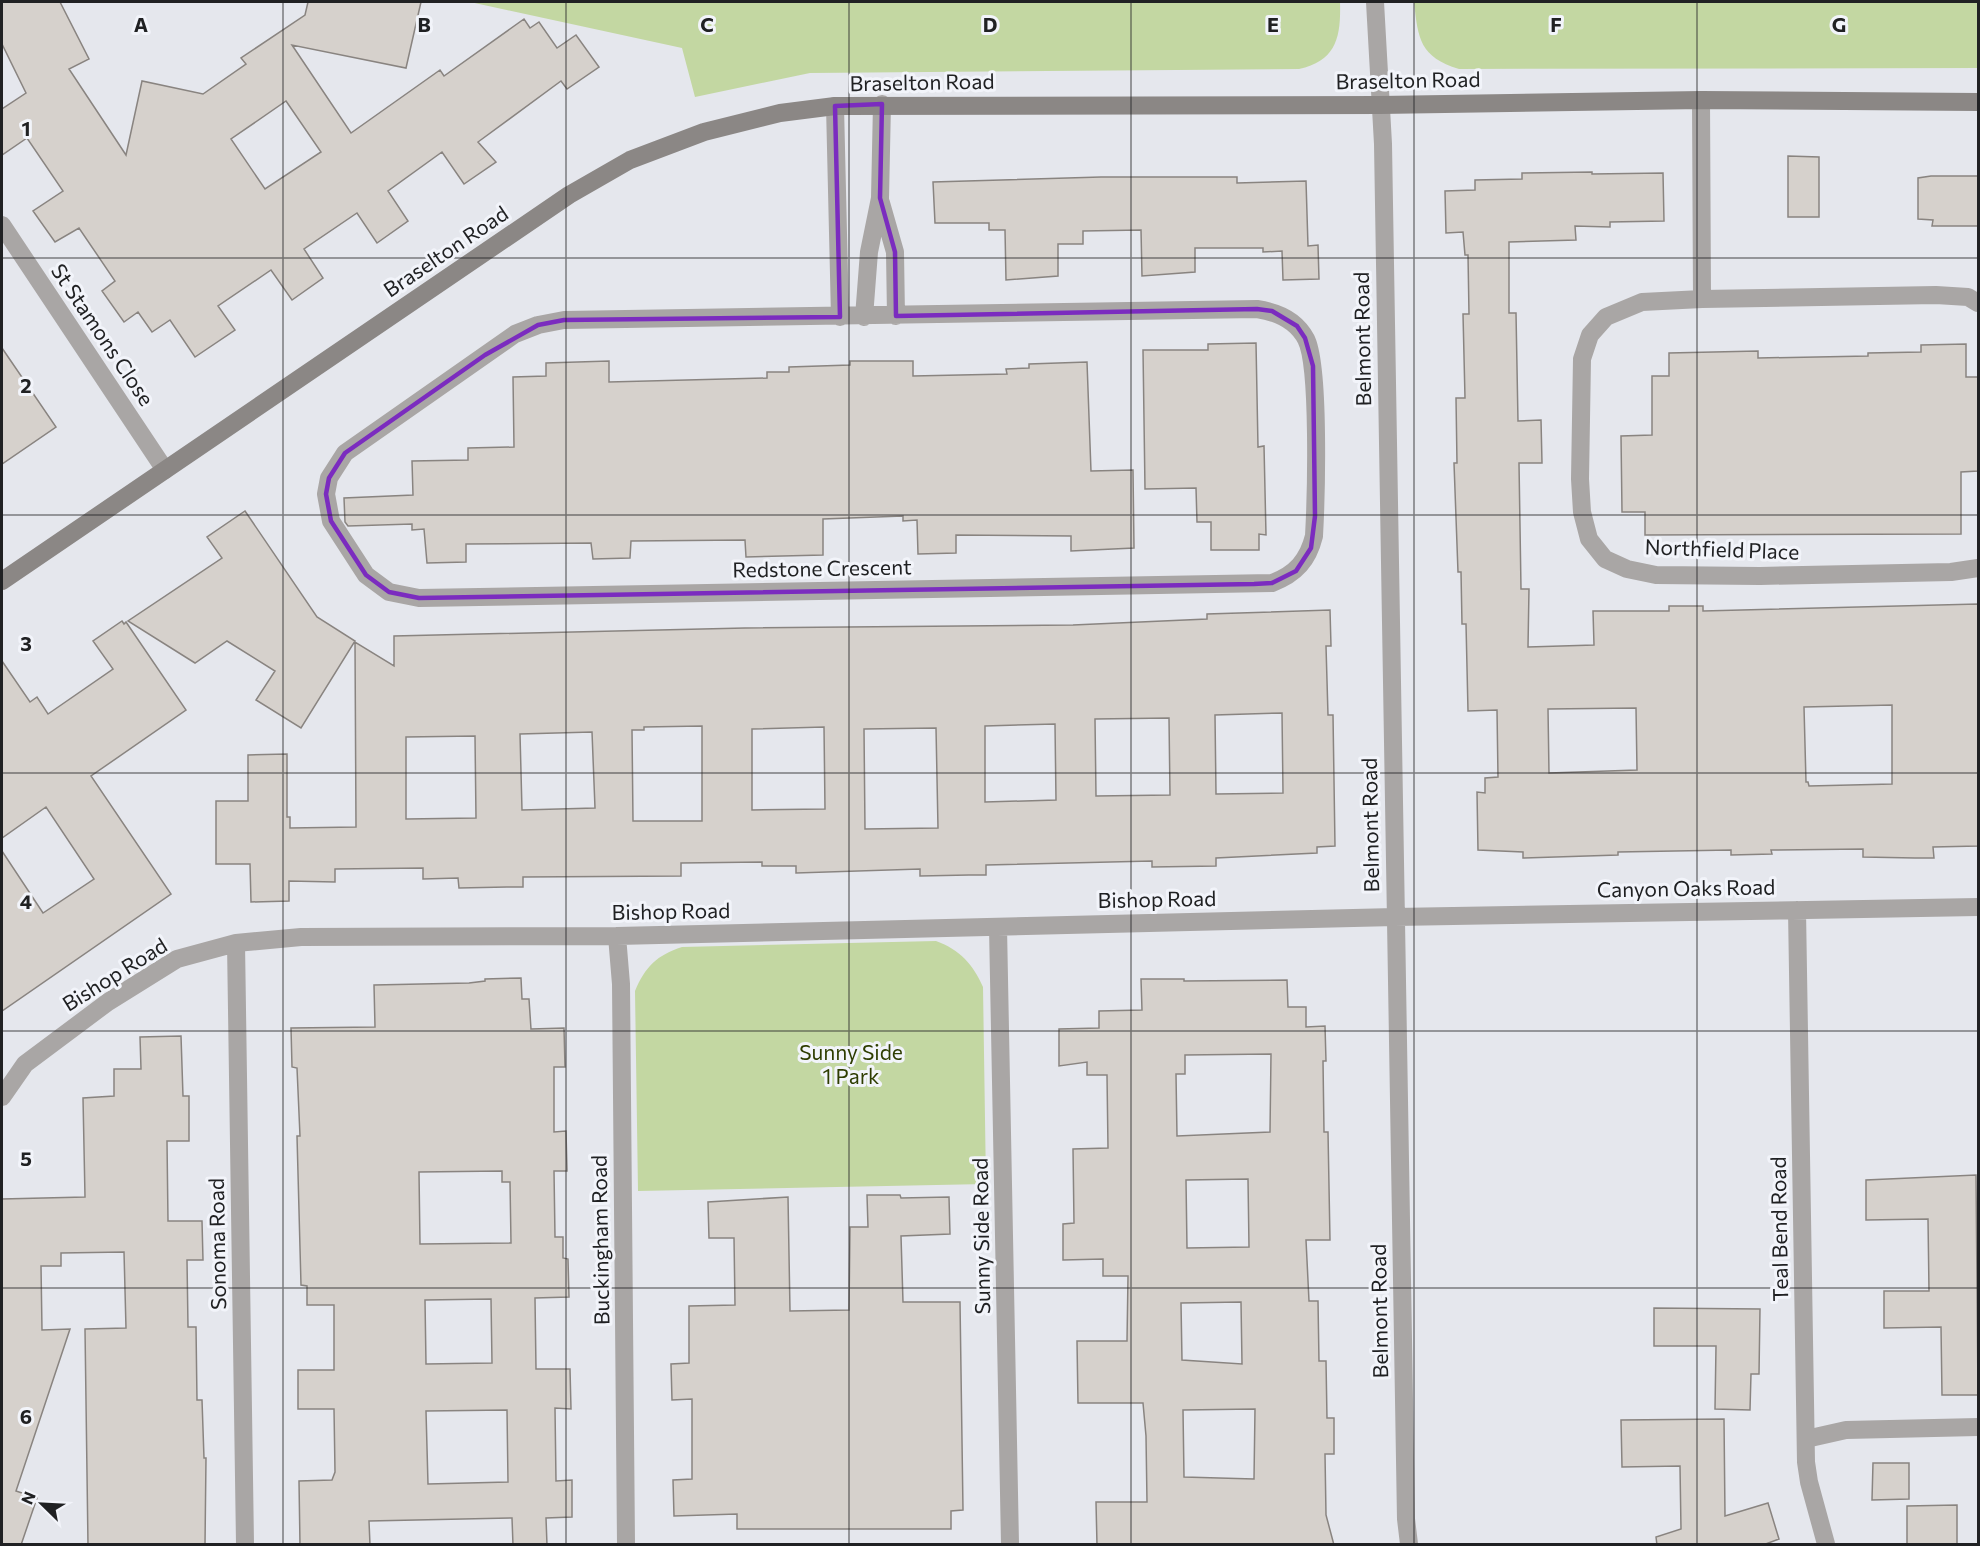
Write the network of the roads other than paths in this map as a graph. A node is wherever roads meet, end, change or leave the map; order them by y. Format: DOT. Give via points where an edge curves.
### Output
graph roads {
  1 [pos="1375,2"];
  2 [pos="1701,100"];
  3 [pos="1978,102"];
  4 [pos="882,104"];
  5 [pos="1380,105"];
  6 [pos="836,106"];
  7 [pos="880,198"];
  8 [pos="2,225"];
  9 [pos="1702,299"];
  10 [pos="1978,303"];
  11 [pos="896,316"];
  12 [pos="840,317"];
  13 [pos="864,317"];
  14 [pos="165,470"];
  15 [pos="1978,568"];
  16 [pos="2,581"];
  17 [pos="1978,907"];
  18 [pos="1797,910"];
  19 [pos="1395,917"];
  20 [pos="998,927"];
  21 [pos="617,936"];
  22 [pos="236,943"];
  23 [pos="2,1097"];
  24 [pos="1978,1427"];
  25 [pos="1806,1439"];
  26 [pos="245,1545"];
  27 [pos="626,1545"];
  28 [pos="1010,1545"];
  29 [pos="1409,1545"];
  30 [pos="1826,1545"];
  1 -- 5 [label="street, Belmont Road"];
  2 -- 3 [label="street, Braselton Road"];
  2 -- 5 [label="street, Braselton Road"];
  2 -- 9 [label="street"];
  4 -- 5 [label="street, Braselton Road"];
  4 -- 6 [label="street, Braselton Road"];
  4 -- 7 [label="street"];
  5 -- 19 [label="street, Belmont Road"];
  6 -- 12 [label="street"];
  6 -- 14 [label="street, Braselton Road" via="780,113 704,132 630,160 598,177"];
  7 -- 11 [label="street" via="895,252"];
  7 -- 13 [label="street" via="869,252"];
  8 -- 14 [label="street, St Stamons Close"];
  9 -- 10 [label="street, Northfield Place" via="1936,294 1968,297"];
  9 -- 15 [label="street, Northfield Place" via="1642,302 1606,317 1590,335 1582,359 1580,490 1589,538 1605,559 1656,575 1819,575"];
  11 -- 12 [label="street, Redstone Crescent" via="1257,309 1286,318 1305,338 1313,366 1315,516 1314,536 1305,560 1284,579 1254,584 419,598 389,592 377,585 366,575 331,521 326,494 329,478 345,453 523,331 564,320"];
  11 -- 13 [label="street, Redstone Crescent"];
  12 -- 13 [label="street, Redstone Crescent"];
  14 -- 16 [label="street, Braselton Road"];
  17 -- 18 [label="street, Canyon Oaks Road"];
  18 -- 19 [label="street, Canyon Oaks Road"];
  18 -- 25 [label="street, Teal Bend Road"];
  19 -- 20 [label="street, Bishop Road"];
  19 -- 29 [label="street, Belmont Road"];
  20 -- 21 [label="street, Bishop Road"];
  20 -- 28 [label="street, Sunny Side Road"];
  21 -- 22 [label="street, Bishop Road" via="301,937"];
  21 -- 27 [label="street, Buckingham Road" via="621,984"];
  22 -- 23 [label="street, Bishop Road" via="177,959 108,1002 25,1064"];
  22 -- 26 [label="street, Sonoma Road"];
  24 -- 25 [label="street" via="1846,1430"];
  25 -- 30 [label="street, Teal Bend Road" via="1809,1482"];
}
